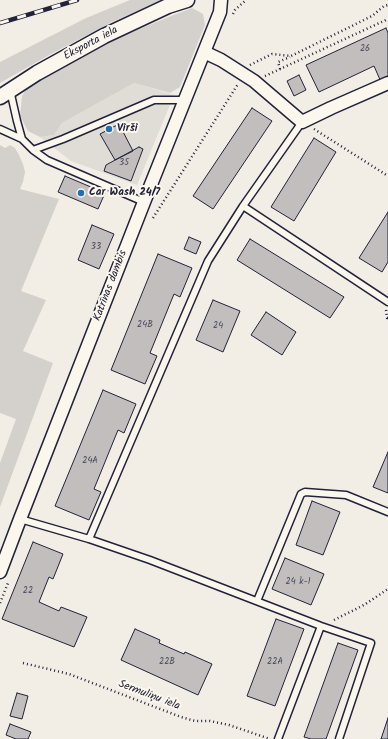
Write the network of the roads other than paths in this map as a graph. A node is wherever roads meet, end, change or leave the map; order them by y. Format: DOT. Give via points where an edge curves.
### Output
graph roads {
  1 [pos="187,0"];
  2 [pos="221,0"];
  3 [pos="204,52"];
  4 [pos="388,83"];
  5 [pos="5,94"];
  6 [pos="185,100"];
  7 [pos="302,122"];
  8 [pos="1,132"];
  9 [pos="22,139"];
  10 [pos="33,150"];
  11 [pos="144,202"];
  12 [pos="243,206"];
  13 [pos="387,300"];
  14 [pos="388,512"];
  15 [pos="20,519"];
  16 [pos="89,540"];
  17 [pos="4,576"];
  18 [pos="257,601"];
  19 [pos="321,626"];
  20 [pos="278,739"];
  21 [pos="339,739"];
  1 -- 5 [label="street, Eksporta iela" via="168,6 104,36"];
  2 -- 3 [label="street, Katrīnas dambis" via="220,12"];
  3 -- 6 [label="street, Katrīnas dambis"];
  3 -- 7 [label="street" via="254,81"];
  4 -- 7 [label="street"];
  5 -- 9 [label="lane"];
  6 -- 10 [label="lane" via="154,100"];
  6 -- 11 [label="street, Katrīnas dambis"];
  7 -- 12 [label="lane"];
  8 -- 9 [label="lane"];
  9 -- 10 [label="lane"];
  10 -- 11 [label="lane" via="47,160"];
  11 -- 15 [label="street, Katrīnas dambis"];
  12 -- 13 [label="lane"];
  12 -- 16 [label="lane" via="208,261"];
  14 -- 18 [label="lane" via="346,495 305,492 301,494"];
  15 -- 16 [label="lane"];
  15 -- 17 [label="street, Katrīnas dambis"];
  16 -- 18 [label="lane" via="150,560"];
  18 -- 19 [label="lane"];
  19 -- 20 [label="lane"];
  19 -- 21 [label="lane" via="371,643"];
}
